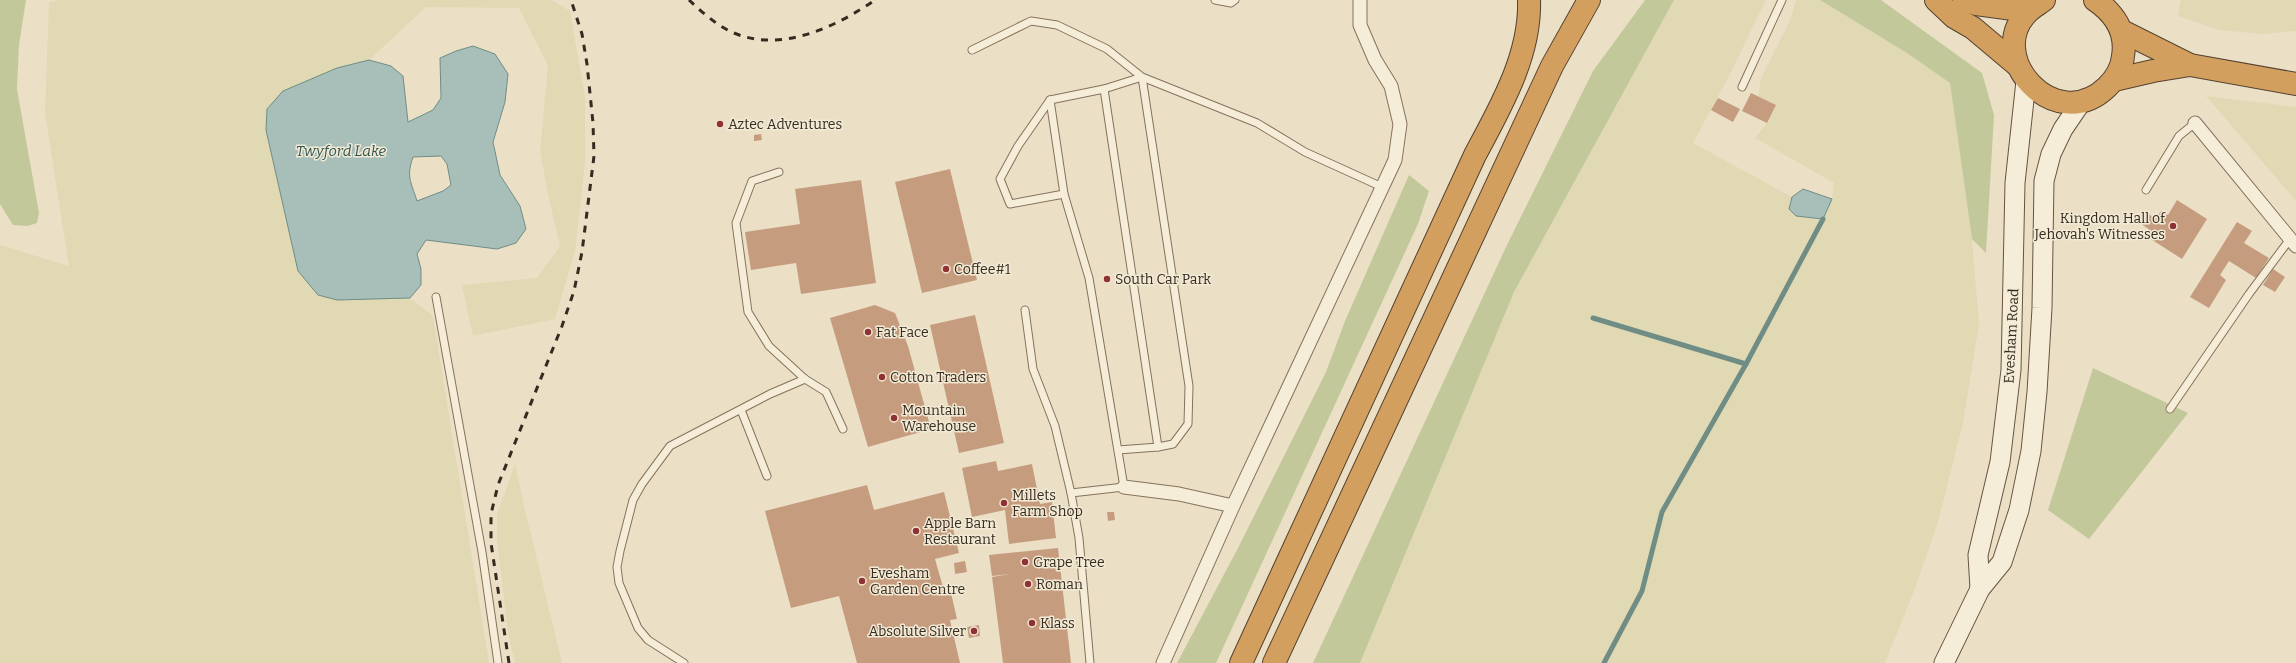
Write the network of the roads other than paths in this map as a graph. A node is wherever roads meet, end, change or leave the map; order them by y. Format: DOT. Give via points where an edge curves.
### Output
graph roads {
  1 [pos="1215,0"];
  2 [pos="1235,0"];
  3 [pos="1360,0"];
  4 [pos="1529,0"];
  5 [pos="1589,0"];
  6 [pos="1782,0"];
  7 [pos="1936,0"];
  8 [pos="1964,0"];
  9 [pos="2095,0"];
  10 [pos="2036,6"];
  11 [pos="2122,31"];
  12 [pos="972,50"];
  13 [pos="2190,65"];
  14 [pos="2022,73"];
  15 [pos="1142,77"];
  16 [pos="2114,80"];
  17 [pos="2296,84"];
  18 [pos="1742,87"];
  19 [pos="1104,89"];
  20 [pos="1050,100"];
  21 [pos="2082,101"];
  22 [pos="2196,123"];
  23 [pos="779,172"];
  24 [pos="1382,187"];
  25 [pos="2146,190"];
  26 [pos="1064,194"];
  27 [pos="2293,243"];
  28 [pos="436,297"];
  29 [pos="1025,310"];
  30 [pos="806,379"];
  31 [pos="2170,409"];
  32 [pos="741,410"];
  33 [pos="843,429"];
  34 [pos="1158,447"];
  35 [pos="1118,450"];
  36 [pos="767,476"];
  37 [pos="1124,487"];
  38 [pos="1071,493"];
  39 [pos="1233,506"];
  40 [pos="1980,589"];
  41 [pos="498,663"];
  42 [pos="684,663"];
  43 [pos="1090,663"];
  44 [pos="1163,663"];
  45 [pos="1241,663"];
  46 [pos="1274,663"];
  47 [pos="1944,663"];
  1 -- 2 [label="lane" via="1231,3"];
  3 -- 24 [label="street" via="1360,25 1375,60 1391,86 1400,124 1395,160"];
  4 -- 45 [label="highway" via="1525,40 1511,82"];
  5 -- 46 [label="highway" via="1552,66"];
  6 -- 18 [label="lane"];
  7 -- 14 [label="highway" via="1954,17 1973,28"];
  8 -- 10 [label="highway" via="1976,4"];
  9 -- 11 [label="highway" via="2109,9"];
  10 -- 14 [label="highway" via="2021,22 2016,34 2015,49"];
  11 -- 13 [label="highway"];
  11 -- 16 [label="highway" via="2125,47 2122,63"];
  12 -- 15 [label="lane" via="1031,21 1057,25 1107,50"];
  13 -- 16 [label="highway"];
  13 -- 17 [label="highway"];
  14 -- 21 [label="highway" via="2047,98 2064,102"];
  14 -- 40 [label="main road, Evesham Road" via="2015,183 2011,370 2000,462 1978,555"];
  15 -- 19 [label="lane"];
  15 -- 24 [label="lane" via="1257,122 1305,152"];
  15 -- 34 [label="lane" via="1189,386 1188,424 1173,444"];
  16 -- 21 [label="highway" via="2101,93"];
  19 -- 20 [label="lane"];
  19 -- 34 [label="lane"];
  20 -- 26 [label="lane"];
  20 -- 26 [label="lane" via="1018,146 1000,179 1010,204"];
  21 -- 40 [label="main road, Evesham Road" via="2063,129 2051,154 2044,181 2042,308 2031,451 2020,503 2002,562"];
  22 -- 25 [label="lane" via="2179,136"];
  22 -- 27 [label="street"];
  23 -- 30 [label="lane" via="752,181 736,223 748,312 769,346"];
  24 -- 39 [label="street"];
  26 -- 35 [label="lane" via="1089,278"];
  27 -- 31 [label="lane" via="2249,294"];
  28 -- 41 [label="lane" via="482,552"];
  29 -- 38 [label="lane" via="1034,368 1055,426"];
  30 -- 32 [label="lane"];
  30 -- 33 [label="lane" via="826,392"];
  32 -- 36 [label="lane"];
  32 -- 42 [label="lane" via="670,446 633,500 620,551 617,567 619,583 638,628 648,640"];
  34 -- 35 [label="lane"];
  35 -- 37 [label="lane"];
  37 -- 38 [label="lane"];
  37 -- 39 [label="street" via="1179,494"];
  38 -- 43 [label="lane" via="1079,538"];
  39 -- 44 [label="street"];
  40 -- 47 [label="main road, Evesham Road"];
}
